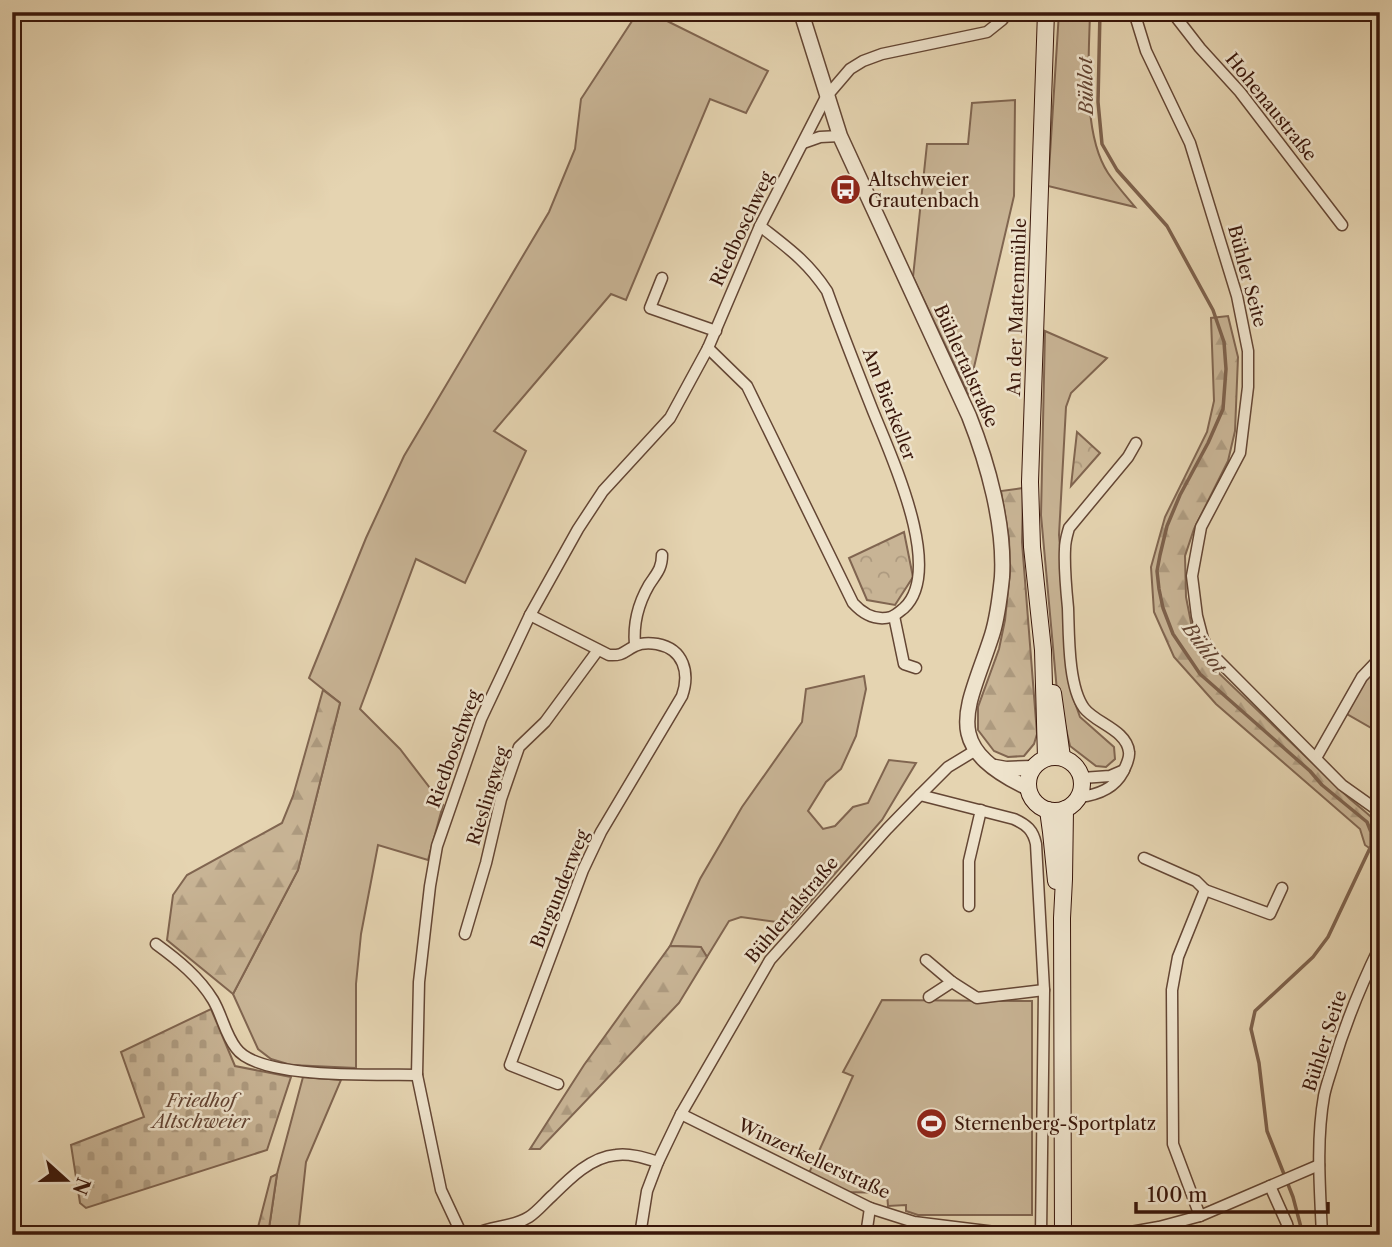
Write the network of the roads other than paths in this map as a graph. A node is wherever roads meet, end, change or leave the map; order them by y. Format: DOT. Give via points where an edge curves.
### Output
graph roads {
  1 [pos="801,12"];
  2 [pos="1008,12"];
  3 [pos="1046,12"];
  4 [pos="1133,12"];
  5 [pos="1172,12"];
  6 [pos="826,96"];
  7 [pos="839,136"];
  8 [pos="803,143"];
  9 [pos="1342,225"];
  10 [pos="760,226"];
  11 [pos="662,278"];
  12 [pos="716,331"];
  13 [pos="708,348"];
  14 [pos="1136,443"];
  15 [pos="662,555"];
  16 [pos="530,615"];
  17 [pos="894,616"];
  18 [pos="635,645"];
  19 [pos="598,650"];
  20 [pos="1380,658"];
  21 [pos="916,668"];
  22 [pos="975,750"];
  23 [pos="1054,757"];
  24 [pos="1316,758"];
  25 [pos="993,767"];
  26 [pos="1032,768"];
  27 [pos="1124,770"];
  28 [pos="1082,778"];
  29 [pos="1028,788"];
  30 [pos="920,795"];
  31 [pos="1079,797"];
  32 [pos="981,810"];
  33 [pos="1048,810"];
  34 [pos="1065,810"];
  35 [pos="1380,812"];
  36 [pos="1144,858"];
  37 [pos="1282,888"];
  38 [pos="1205,890"];
  39 [pos="969,906"];
  40 [pos="1062,918"];
  41 [pos="465,934"];
  42 [pos="156,944"];
  43 [pos="1380,946"];
  44 [pos="926,960"];
  45 [pos="952,982"];
  46 [pos="1044,990"];
  47 [pos="929,997"];
  48 [pos="417,1074"];
  49 [pos="558,1084"];
  50 [pos="681,1114"];
  51 [pos="658,1162"];
  52 [pos="1319,1165"];
  53 [pos="1275,1184"];
  54 [pos="870,1208"];
  55 [pos="1200,1216"];
  56 [pos="1121,1234"];
  57 [pos="462,1235"];
  58 [pos="473,1235"];
  59 [pos="640,1235"];
  60 [pos="866,1235"];
  61 [pos="1019,1235"];
  62 [pos="1041,1235"];
  63 [pos="1063,1235"];
  64 [pos="1290,1235"];
  65 [pos="1322,1235"];
  1 -- 6 [label="street, Bühlertalstraße"];
  2 -- 6 [label="street, Riedboschweg" via="987,32 863,61"];
  3 -- 23 [label="main road, An der Mattenmühle" via="1030,482 1043,650 1052,686"];
  4 -- 24 [label="street, Bühler Seite" via="1146,51 1190,143 1237,296 1248,351 1240,453 1201,527 1192,576 1202,639"];
  5 -- 9 [label="street, Hohenaustraße"];
  6 -- 7 [label="street, Bühlertalstraße"];
  6 -- 8 [label="street, Riedboschweg"];
  7 -- 8 [label="street"];
  7 -- 22 [label="street, Bühlertalstraße" via="969,416 992,490 1002,578 997,614 966,718"];
  8 -- 10 [label="street, Riedboschweg"];
  10 -- 12 [label="street, Riedboschweg"];
  10 -- 17 [label="street, Am Bierkeller" via="803,260 827,291 906,498 919,576 907,605"];
  11 -- 12 [label="street" via="650,307"];
  12 -- 13 [label="street, Riedboschweg"];
  13 -- 16 [label="street, Riedboschweg" via="670,418 603,491"];
  13 -- 17 [label="street" via="747,386 853,603 871,616"];
  14 -- 27 [label="street" via="1069,528 1065,548 1075,685 1086,710 1126,743 1129,752"];
  15 -- 18 [label="street" via="662,565 636,614"];
  16 -- 19 [label="street, Burgunderweg"];
  16 -- 48 [label="street, Riedboschweg" via="481,719 437,846 419,982"];
  17 -- 21 [label="street" via="904,664"];
  18 -- 19 [label="street, Burgunderweg" via="618,656"];
  18 -- 49 [label="street, Burgunderweg" via="660,645 680,656 685,688 583,870 510,1065"];
  19 -- 41 [label="street, Rieslingweg" via="545,722 519,747"];
  20 -- 24 [label="street" via="1362,677"];
  22 -- 25 [label="street"];
  22 -- 30 [label="street, Bühlertalstraße" via="948,767"];
  23 -- 26 [label="main road"];
  23 -- 28 [label="main road" via="1071,761"];
  24 -- 35 [label="street, Bühler Seite" via="1342,785"];
  25 -- 26 [label="street"];
  25 -- 29 [label="street"];
  26 -- 29 [label="main road"];
  27 -- 28 [label="street"];
  27 -- 31 [label="street" via="1105,791"];
  28 -- 31 [label="main road"];
  29 -- 33 [label="main road" via="1031,798"];
  30 -- 32 [label="street"];
  30 -- 50 [label="street, Bühlertalstraße" via="770,960"];
  31 -- 34 [label="main road"];
  32 -- 39 [label="street" via="969,861"];
  32 -- 46 [label="street" via="1014,819 1034,834"];
  33 -- 34 [label="main road"];
  33 -- 40 [label="main road"];
  34 -- 40 [label="main road"];
  36 -- 38 [label="street" via="1196,881"];
  37 -- 38 [label="street" via="1270,914"];
  38 -- 55 [label="street" via="1178,957 1172,990 1174,1143"];
  40 -- 63 [label="main road"];
  42 -- 48 [label="street" via="199,982 237,1051 246,1057 296,1071"];
  43 -- 52 [label="street, Bühler Seite" via="1354,1002 1324,1094"];
  44 -- 45 [label="street"];
  45 -- 46 [label="street" via="977,998"];
  45 -- 47 [label="street"];
  46 -- 62 [label="street"];
  48 -- 57 [label="street, Riedboschweg" via="441,1190"];
  50 -- 51 [label="street, Bühlertalstraße"];
  50 -- 54 [label="street, Winzerkellerstraße"];
  51 -- 58 [label="street" via="614,1155 597,1161 573,1176 530,1216"];
  51 -- 59 [label="street, Bühlertalstraße" via="647,1191"];
  52 -- 53 [label="street"];
  52 -- 65 [label="street, Bühler Seite"];
  53 -- 55 [label="street"];
  53 -- 64 [label="street"];
  54 -- 60 [label="street"];
  54 -- 61 [label="street, Winzerkellerstraße" via="914,1222"];
  55 -- 56 [label="street"];
}
